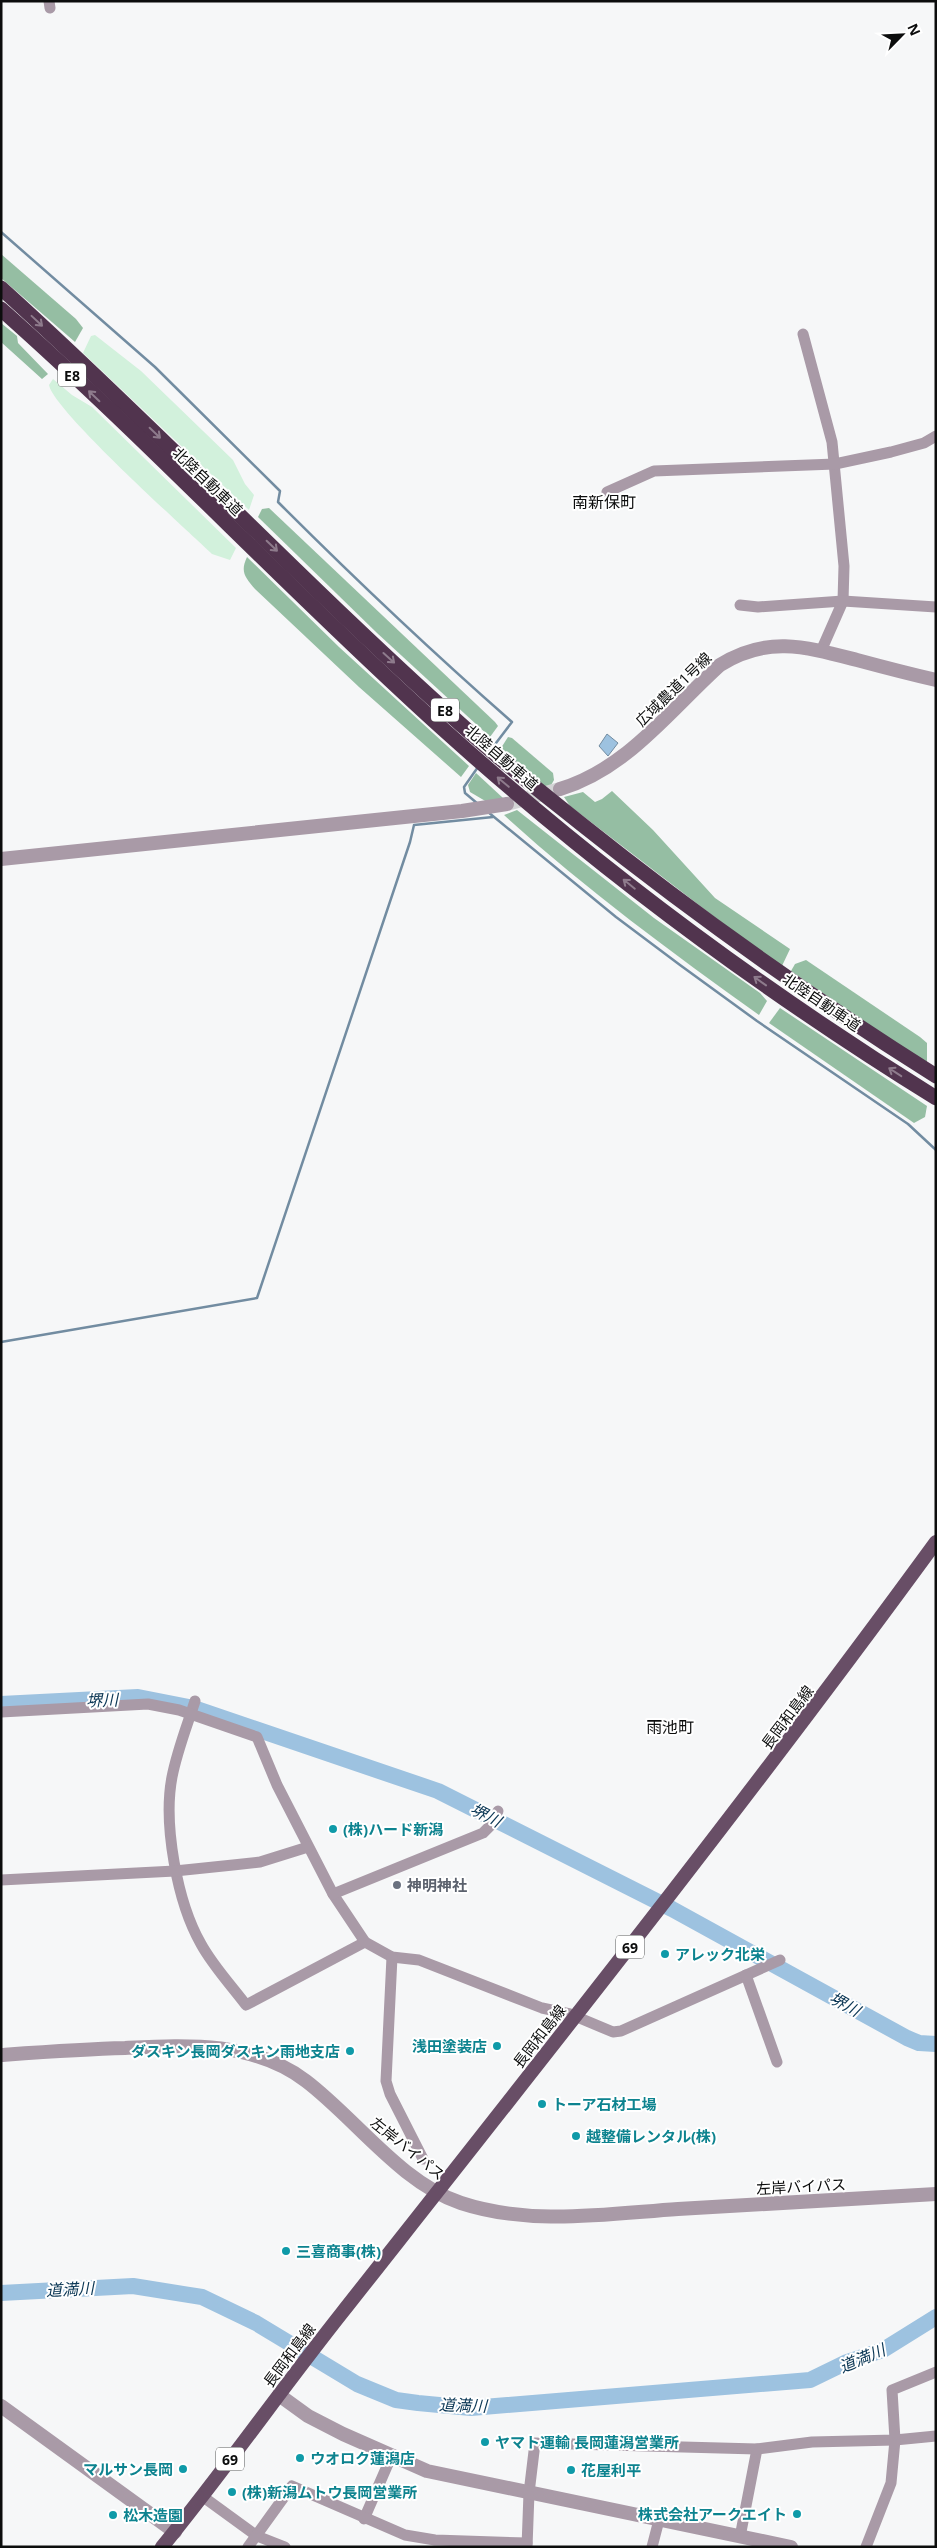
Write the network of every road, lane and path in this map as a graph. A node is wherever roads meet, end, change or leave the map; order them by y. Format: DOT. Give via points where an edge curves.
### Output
graph roads {
  1 [pos="1,288"];
  2 [pos="1,309"];
  3 [pos="803,334"];
  4 [pos="936,436"];
  5 [pos="835,464"];
  6 [pos="607,492"];
  7 [pos="843,601"];
  8 [pos="740,605"];
  9 [pos="936,607"];
  10 [pos="821,650"];
  11 [pos="936,680"];
  12 [pos="560,789"];
  13 [pos="507,804"];
  14 [pos="1,859"];
  15 [pos="936,1076"];
  16 [pos="936,1098"];
  17 [pos="936,1542"];
  18 [pos="195,1701"];
  19 [pos="1,1712"];
  20 [pos="190,1715"];
  21 [pos="498,1812"];
  22 [pos="308,1848"];
  23 [pos="175,1871"];
  24 [pos="1,1880"];
  25 [pos="333,1894"];
  26 [pos="365,1942"];
  27 [pos="392,1957"];
  28 [pos="780,1960"];
  29 [pos="746,1975"];
  30 [pos="574,2016"];
  31 [pos="1,2055"];
  32 [pos="777,2062"];
  33 [pos="422,2159"];
  34 [pos="437,2193"];
  35 [pos="936,2194"];
  36 [pos="936,2372"];
  37 [pos="279,2395"];
  38 [pos="1,2406"];
  39 [pos="936,2436"];
  40 [pos="895,2440"];
  41 [pos="757,2449"];
  42 [pos="391,2457"];
  43 [pos="529,2493"];
  44 [pos="202,2496"];
  45 [pos="364,2518"];
  46 [pos="659,2520"];
  47 [pos="175,2532"];
  48 [pos="257,2536"];
  49 [pos="740,2537"];
  50 [pos="527,2545"];
  51 [pos="162,2547"];
  52 [pos="248,2547"];
  53 [pos="285,2547"];
  54 [pos="652,2547"];
  55 [pos="791,2547"];
  56 [pos="866,2547"];
  1 -- 15 [label="highway, 北陸自動車道 / E8, one-way" via="352,624 518,774 653,882 839,1014"];
  16 -- 2 [label="highway, 北陸自動車道 / E8, one-way" via="766,986 694,934 503,782 320,615"];
  3 -- 5 [label="street"];
  4 -- 5 [label="street" via="892,452"];
  5 -- 6 [label="street" via="654,471"];
  5 -- 7 [label="street" via="844,566"];
  7 -- 8 [label="street" via="758,607"];
  7 -- 9 [label="street"];
  7 -- 10 [label="street"];
  10 -- 11 [label="street, 広域農道1号線"];
  10 -- 12 [label="street, 広域農道1号線" via="777,646 737,654 720,665 625,756 601,772"];
  13 -- 14 [label="street"];
  17 -- 30 [label="main road, 長岡和島線 / 69" via="761,1778"];
  18 -- 20 [label="street"];
  19 -- 20 [label="street" via="138,1703 164,1706"];
  20 -- 22 [label="street" via="257,1737"];
  20 -- 23 [label="street" via="172,1777 170,1799"];
  21 -- 25 [label="street" via="483,1833"];
  22 -- 23 [label="street" via="260,1862"];
  22 -- 25 [label="street"];
  23 -- 24 [label="street"];
  23 -- 26 [label="street" via="199,1942 246,2005"];
  25 -- 26 [label="street" via="353,1929"];
  26 -- 27 [label="street"];
  27 -- 30 [label="street" via="419,1960 542,2008"];
  27 -- 33 [label="street" via="386,2081"];
  28 -- 29 [label="street"];
  29 -- 30 [label="street" via="621,2031 613,2032"];
  29 -- 32 [label="street"];
  30 -- 34 [label="main road, 長岡和島線 / 69"];
  31 -- 34 [label="street, 左岸バイパス" via="179,2045 225,2048 263,2058 306,2081 380,2148"];
  34 -- 35 [label="street, 左岸バイパス" via="490,2210 543,2217"];
  34 -- 37 [label="main road, 長岡和島線 / 69"];
  36 -- 40 [label="street" via="892,2390"];
  37 -- 42 [label="street" via="308,2416"];
  37 -- 44 [label="main road, 長岡和島線 / 69"];
  38 -- 47 [label="street"];
  39 -- 40 [label="street"];
  40 -- 41 [label="street" via="812,2442"];
  40 -- 56 [label="street" via="891,2483"];
  41 -- 43 [label="street" via="535,2443"];
  41 -- 49 [label="street"];
  42 -- 43 [label="street" via="427,2471"];
  42 -- 45 [label="street"];
  43 -- 46 [label="street"];
  43 -- 50 [label="street"];
  44 -- 47 [label="main road, 長岡和島線 / 69"];
  44 -- 48 [label="street"];
  45 -- 48 [label="street" via="292,2486"];
  45 -- 50 [label="street" via="405,2535 435,2540"];
  46 -- 49 [label="street"];
  46 -- 54 [label="street"];
  47 -- 51 [label="main road, 長岡和島線 / 69"];
  48 -- 52 [label="street"];
  48 -- 53 [label="street"];
  49 -- 55 [label="street"];
}
